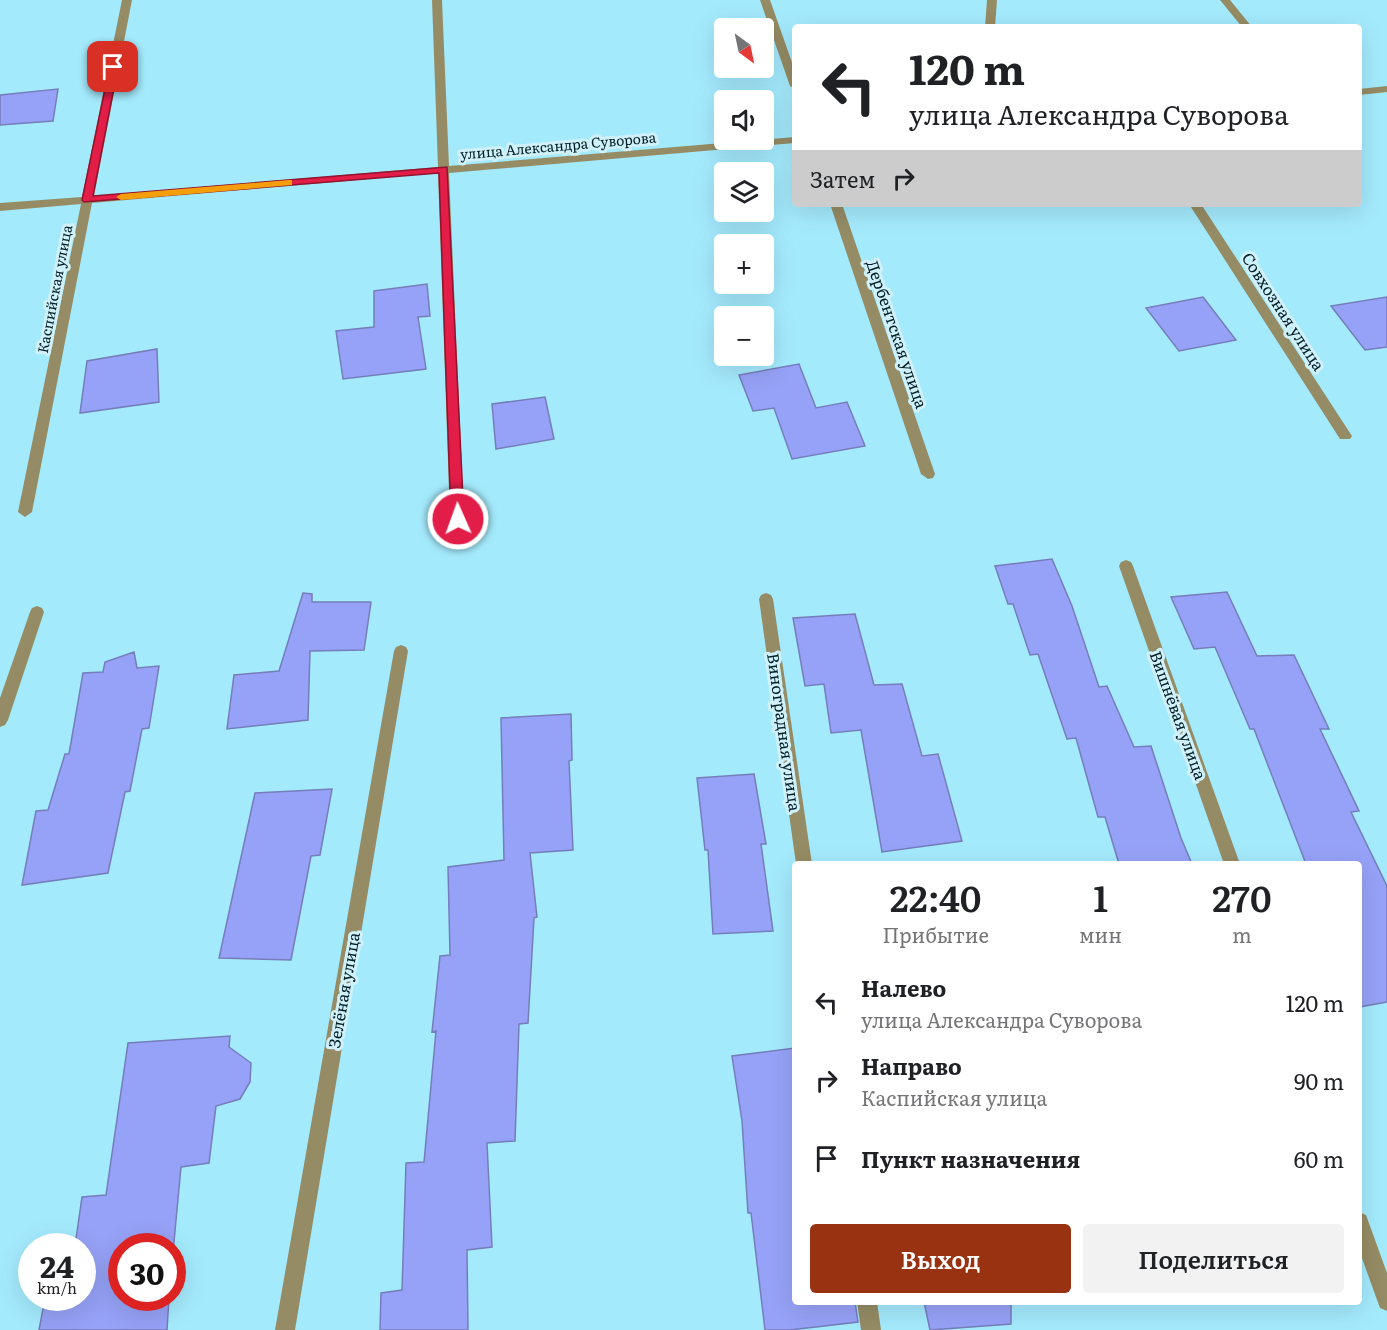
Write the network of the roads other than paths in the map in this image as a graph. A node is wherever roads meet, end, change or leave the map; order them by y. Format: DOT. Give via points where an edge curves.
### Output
graph roads {
  1 [pos="127,0"];
  2 [pos="437,0"];
  3 [pos="765,0"];
  4 [pos="992,0"];
  5 [pos="1225,0"];
  6 [pos="990,24"];
  7 [pos="1245,24"];
  8 [pos="792,77"];
  9 [pos="1387,89"];
  10 [pos="1362,92"];
  11 [pos="792,140"];
  12 [pos="443,170"];
  13 [pos="87,200"];
  14 [pos="0,207"];
  15 [pos="837,207"];
  16 [pos="1197,207"];
  17 [pos="1345,436"];
  18 [pos="928,474"];
  19 [pos="25,512"];
  20 [pos="458,519"];
  21 [pos="1126,566"];
  22 [pos="766,599"];
  23 [pos="37,612"];
  24 [pos="401,651"];
  25 [pos="0,720"];
  26 [pos="804,861"];
  27 [pos="1231,861"];
  28 [pos="1362,1230"];
  29 [pos="1387,1300"];
  30 [pos="867,1305"];
  31 [pos="285,1330"];
  32 [pos="871,1330"];
  1 -- 13 [label="street, Каспийская улица"];
  2 -- 12 [label="street"];
  3 -- 8 [label="street"];
  4 -- 6 [label="street"];
  5 -- 7 [label="street"];
  9 -- 10 [label="street"];
  11 -- 12 [label="street, улица Александра Суворова"];
  12 -- 13 [label="street, улица Александра Суворова"];
  12 -- 20 [label="street"];
  13 -- 14 [label="street, улица Александра Суворова"];
  13 -- 19 [label="street, Каспийская улица"];
  15 -- 18 [label="street, Дербентская улица"];
  16 -- 17 [label="street, Совхозная улица"];
  21 -- 27 [label="street, Вишнёвая улица"];
  22 -- 26 [label="street, Виноградная улица"];
  23 -- 25 [label="street"];
  24 -- 31 [label="street, Зелёная улица"];
  28 -- 29 [label="street"];
  30 -- 32 [label="street"];
}
